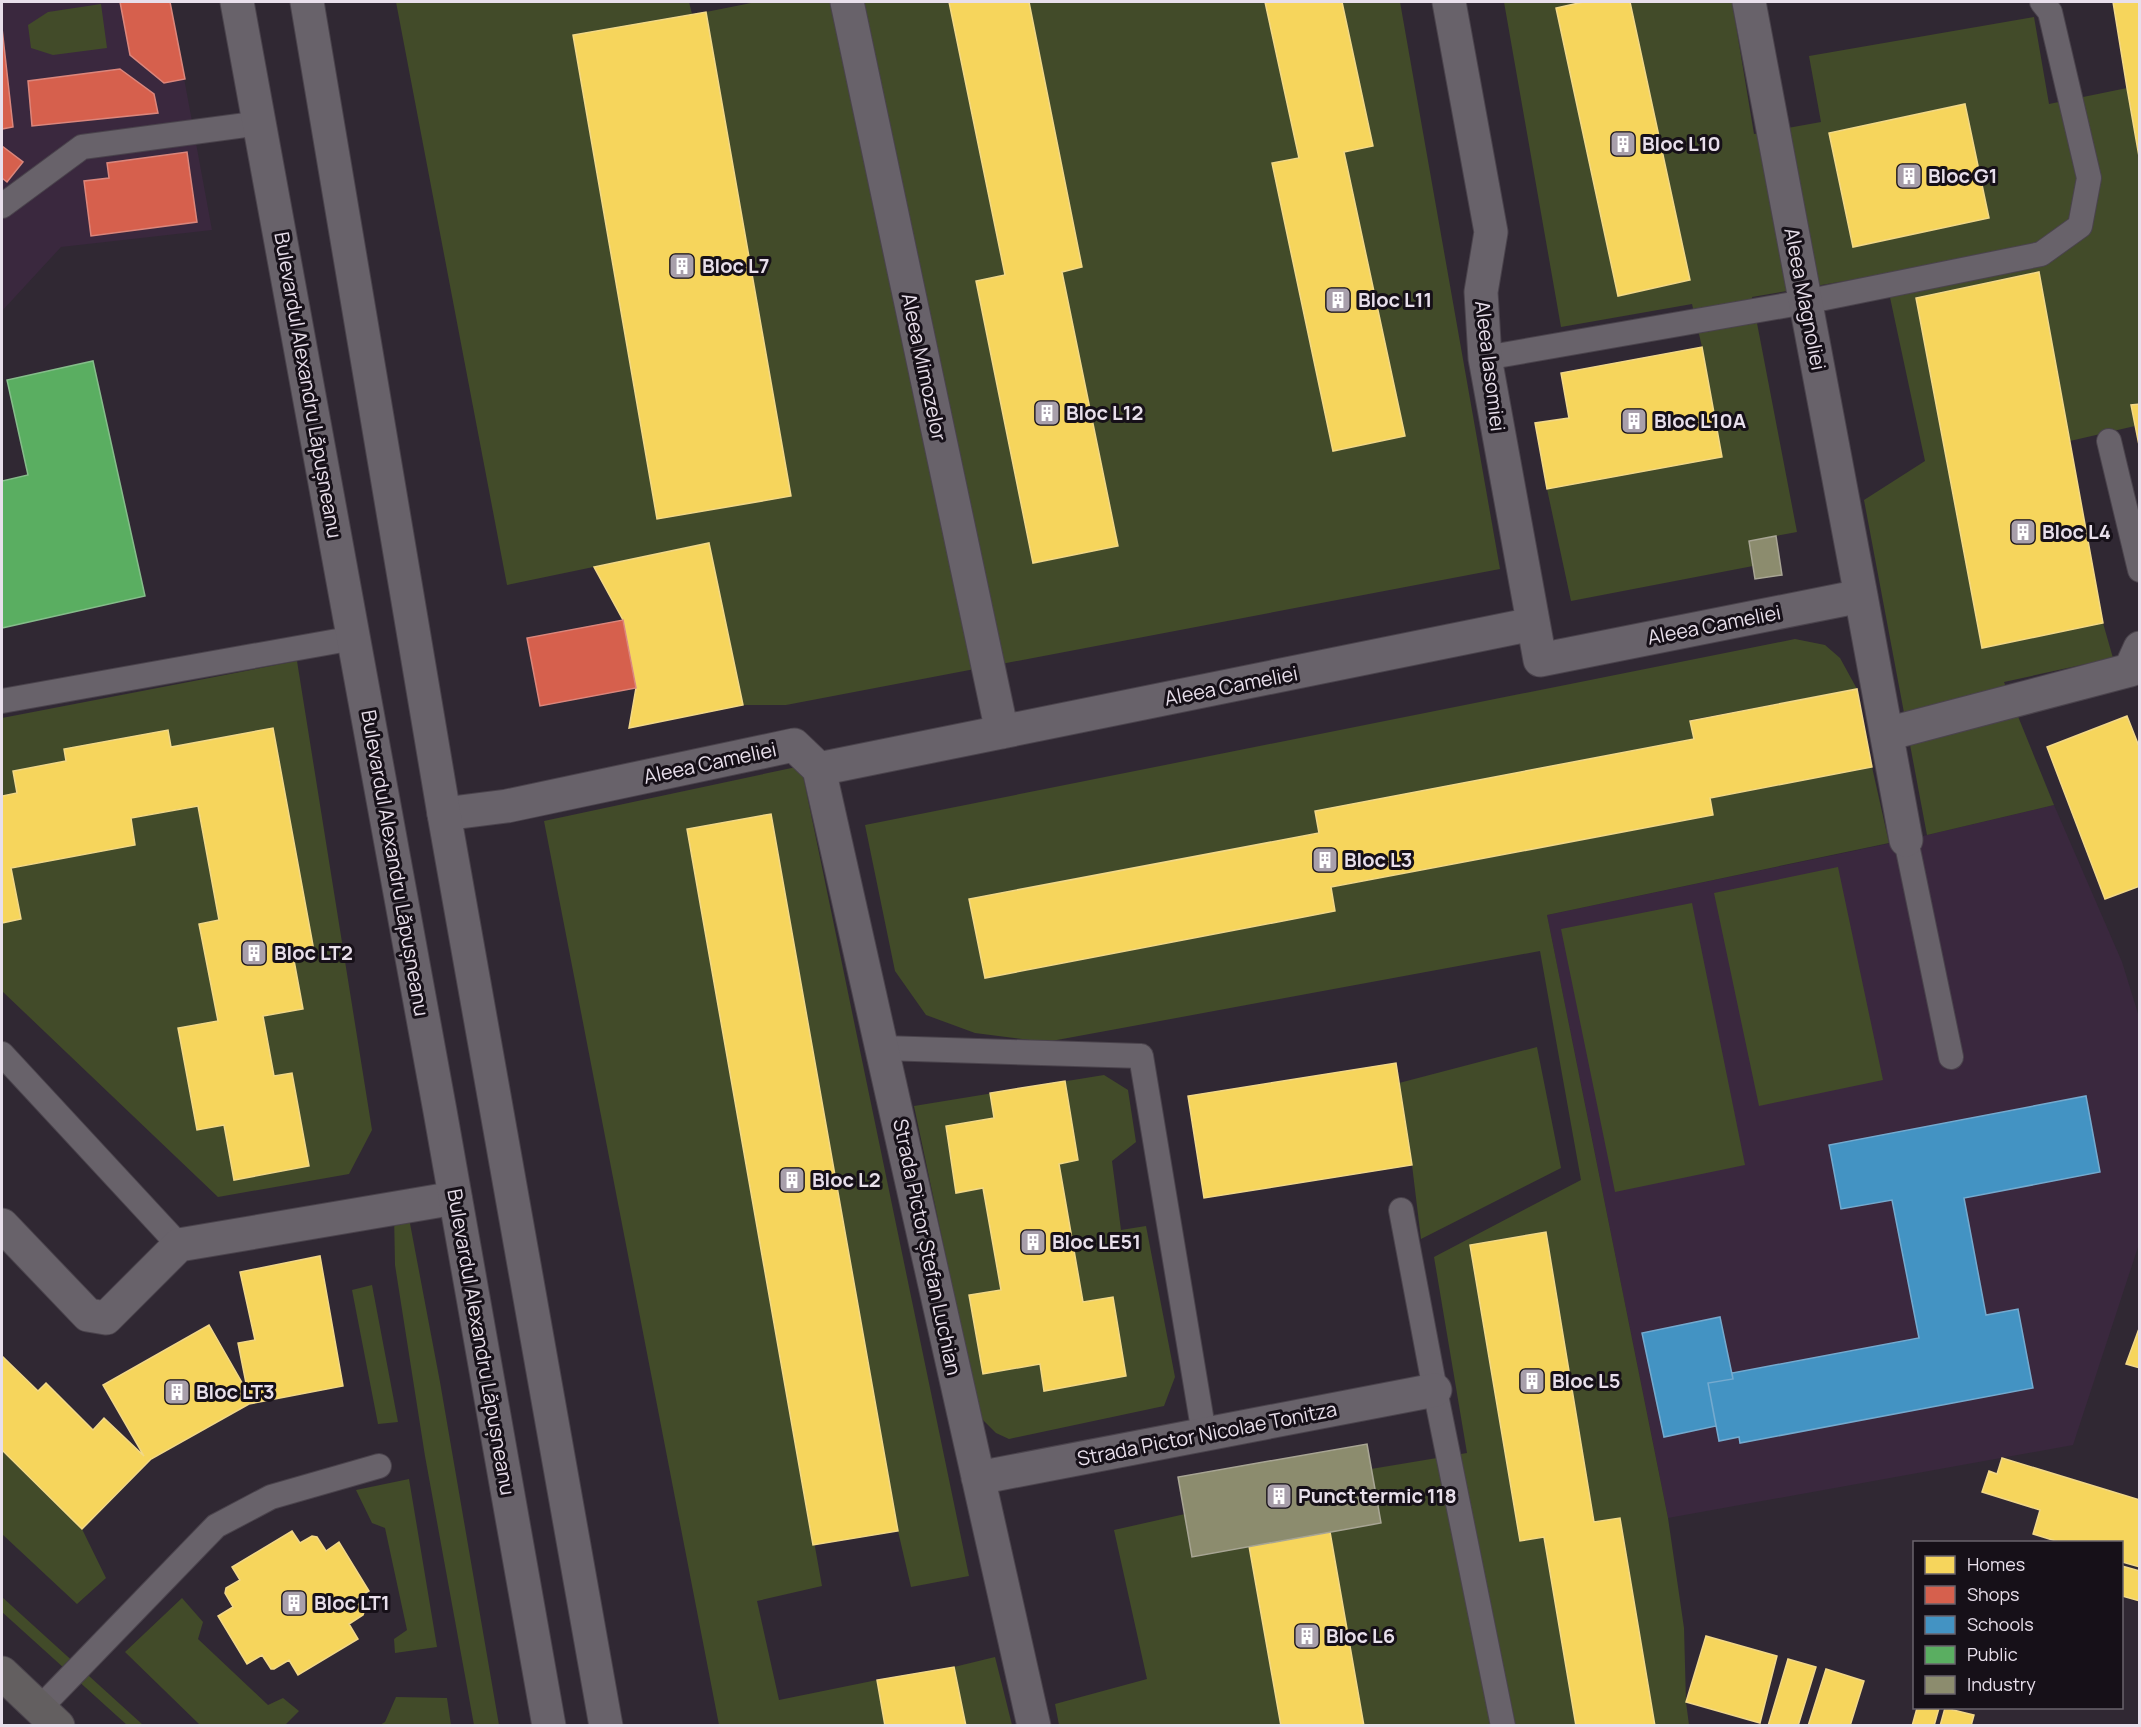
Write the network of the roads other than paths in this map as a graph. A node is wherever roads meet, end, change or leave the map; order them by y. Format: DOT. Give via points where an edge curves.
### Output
graph roads {
  1 [pos="237,2"];
  2 [pos="307,2"];
  3 [pos="847,2"];
  4 [pos="1449,2"];
  5 [pos="1749,2"];
  6 [pos="2042,2"];
  7 [pos="260,123"];
  8 [pos="2,206"];
  9 [pos="1806,302"];
  10 [pos="1485,358"];
  11 [pos="2109,441"];
  12 [pos="2139,570"];
  13 [pos="1861,596"];
  14 [pos="1533,624"];
  15 [pos="354,638"];
  16 [pos="2139,648"];
  17 [pos="2,701"];
  18 [pos="1002,732"];
  19 [pos="1887,734"];
  20 [pos="819,769"];
  21 [pos="444,814"];
  22 [pos="1906,840"];
  23 [pos="883,1048"];
  24 [pos="2,1054"];
  25 [pos="1951,1057"];
  26 [pos="455,1198"];
  27 [pos="1401,1210"];
  28 [pos="2,1225"];
  29 [pos="179,1245"];
  30 [pos="1435,1390"];
  31 [pos="1204,1434"];
  32 [pos="379,1466"];
  33 [pos="978,1478"];
  34 [pos="2,1673"];
  35 [pos="48,1717"];
  36 [pos="549,1725"];
  37 [pos="606,1725"];
  38 [pos="1034,1725"];
  39 [pos="1503,1725"];
  1 -- 7 [label="street, Bulevardul Alexandru Lăpușneanu"];
  2 -- 21 [label="street"];
  3 -- 18 [label="street, Aleea Mimozelor"];
  4 -- 10 [label="street, Aleea Iasomiei" via="1491,232 1480,292"];
  5 -- 9 [label="street, Aleea Magnoliei"];
  6 -- 9 [label="lane" via="2050,12 2089,178 2080,226 2041,254"];
  7 -- 8 [label="lane" via="82,147"];
  7 -- 15 [label="street, Bulevardul Alexandru Lăpușneanu"];
  9 -- 10 [label="lane"];
  9 -- 13 [label="street, Aleea Magnoliei"];
  10 -- 14 [label="street, Aleea Iasomiei"];
  11 -- 12 [label="lane"];
  13 -- 14 [label="street, Aleea Cameliei" via="1540,660"];
  13 -- 19 [label="street"];
  14 -- 18 [label="street, Aleea Cameliei"];
  15 -- 17 [label="lane"];
  15 -- 26 [label="street, Bulevardul Alexandru Lăpușneanu"];
  16 -- 19 [label="street" via="2130,670"];
  18 -- 20 [label="street, Aleea Cameliei"];
  19 -- 22 [label="street"];
  20 -- 21 [label="street, Aleea Cameliei" via="794,745 524,802"];
  20 -- 23 [label="street, Strada Pictor Ștefan Luchian"];
  21 -- 37 [label="street"];
  22 -- 25 [label="lane"];
  23 -- 31 [label="lane" via="1141,1056"];
  23 -- 33 [label="street, Strada Pictor Ștefan Luchian"];
  24 -- 29 [label="lane"];
  26 -- 29 [label="street"];
  26 -- 36 [label="street, Bulevardul Alexandru Lăpușneanu"];
  27 -- 30 [label="lane"];
  28 -- 29 [label="street" via="88,1315 106,1317"];
  30 -- 31 [label="street, Strada Pictor Nicolae Tonitza"];
  30 -- 39 [label="lane"];
  31 -- 33 [label="street, Strada Pictor Nicolae Tonitza"];
  32 -- 35 [label="lane" via="271,1497 216,1526"];
  33 -- 38 [label="street, Strada Pictor Ștefan Luchian"];
  34 -- 35 [label="main road"];
}
